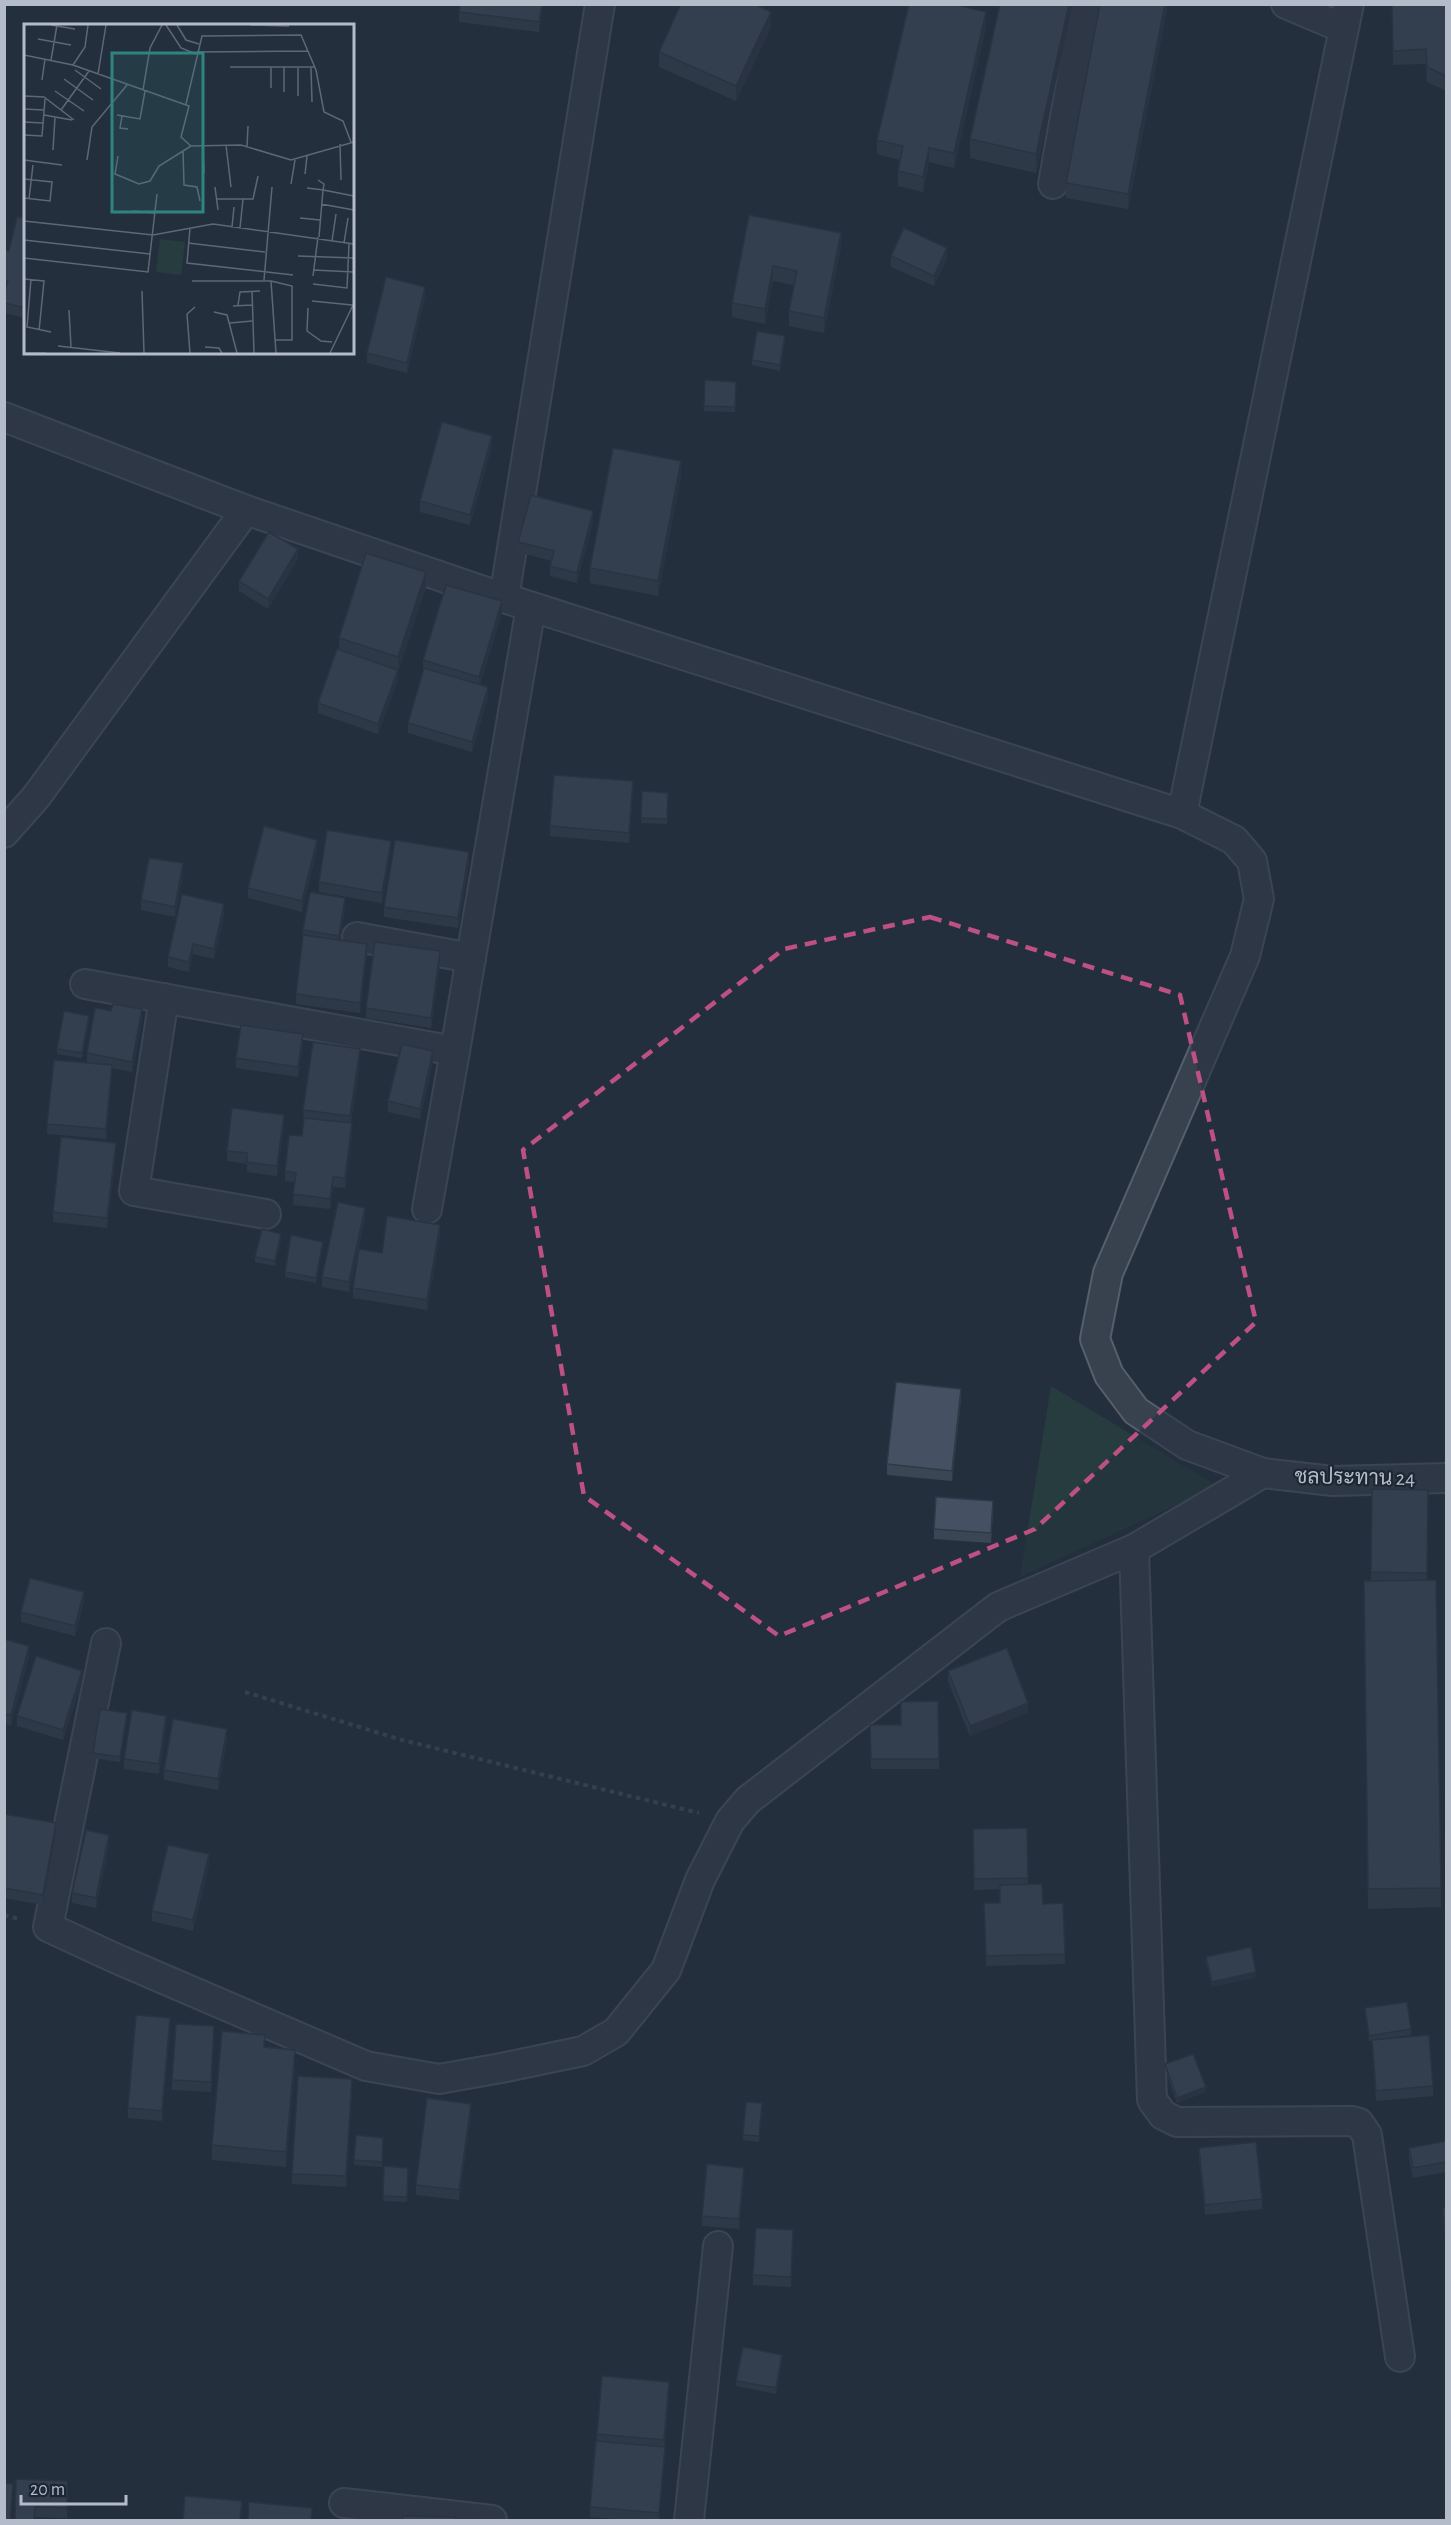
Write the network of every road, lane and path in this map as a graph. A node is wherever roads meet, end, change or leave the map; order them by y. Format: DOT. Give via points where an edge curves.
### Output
graph roads {
  1 [pos="600,4"];
  2 [pos="1085,4"];
  3 [pos="1286,4"];
  4 [pos="1346,16"];
  5 [pos="1053,184"];
  6 [pos="4,417"];
  7 [pos="246,510"];
  8 [pos="504,598"];
  9 [pos="531,607"];
  10 [pos="1182,814"];
  11 [pos="4,833"];
  12 [pos="357,937"];
  13 [pos="471,958"];
  14 [pos="85,984"];
  15 [pos="164,998"];
  16 [pos="455,1052"];
  17 [pos="427,1209"];
  18 [pos="266,1214"];
  19 [pos="1263,1473"];
  20 [pos="1446,1478"];
  21 [pos="1134,1549"];
  22 [pos="106,1643"];
  23 [pos="245,1692"];
  24 [pos="730,1821"];
  25 [pos="718,2246"];
  26 [pos="1400,2357"];
  27 [pos="344,2503"];
  28 [pos="492,2520"];
  29 [pos="689,2520"];
  1 -- 8 [label="street"];
  2 -- 5 [label="street"];
  3 -- 4 [label="street"];
  4 -- 10 [label="street"];
  6 -- 7 [label="street, ชลประทาน 24"];
  7 -- 8 [label="street, ชลประทาน 24"];
  7 -- 11 [label="street" via="36,797"];
  8 -- 9 [label="street, ชลประทาน 24"];
  9 -- 10 [label="street, ชลประทาน 24"];
  9 -- 13 [label="street"];
  10 -- 19 [label="street, ชลประทาน 24" via="1234,840 1252,861 1259,899 1245,956 1108,1273 1095,1339 1109,1375 1136,1411 1187,1445"];
  12 -- 13 [label="street"];
  13 -- 16 [label="street"];
  14 -- 15 [label="street"];
  15 -- 16 [label="street"];
  15 -- 18 [label="street" via="134,1191"];
  16 -- 17 [label="street"];
  19 -- 20 [label="street, ชลประทาน 24" via="1332,1481"];
  19 -- 21 [label="street"];
  21 -- 24 [label="street" via="998,1607 748,1800"];
  21 -- 26 [label="street" via="1152,2100 1163,2115 1177,2122 1359,2123 1367,2135"];
  22 -- 24 [label="street" via="48,1926 366,2066 439,2079 583,2051 616,2032 666,1970 700,1880"];
  23 -- 24 [label="path" via="402,1740"];
  25 -- 29 [label="street"];
  27 -- 28 [label="street"];
}
